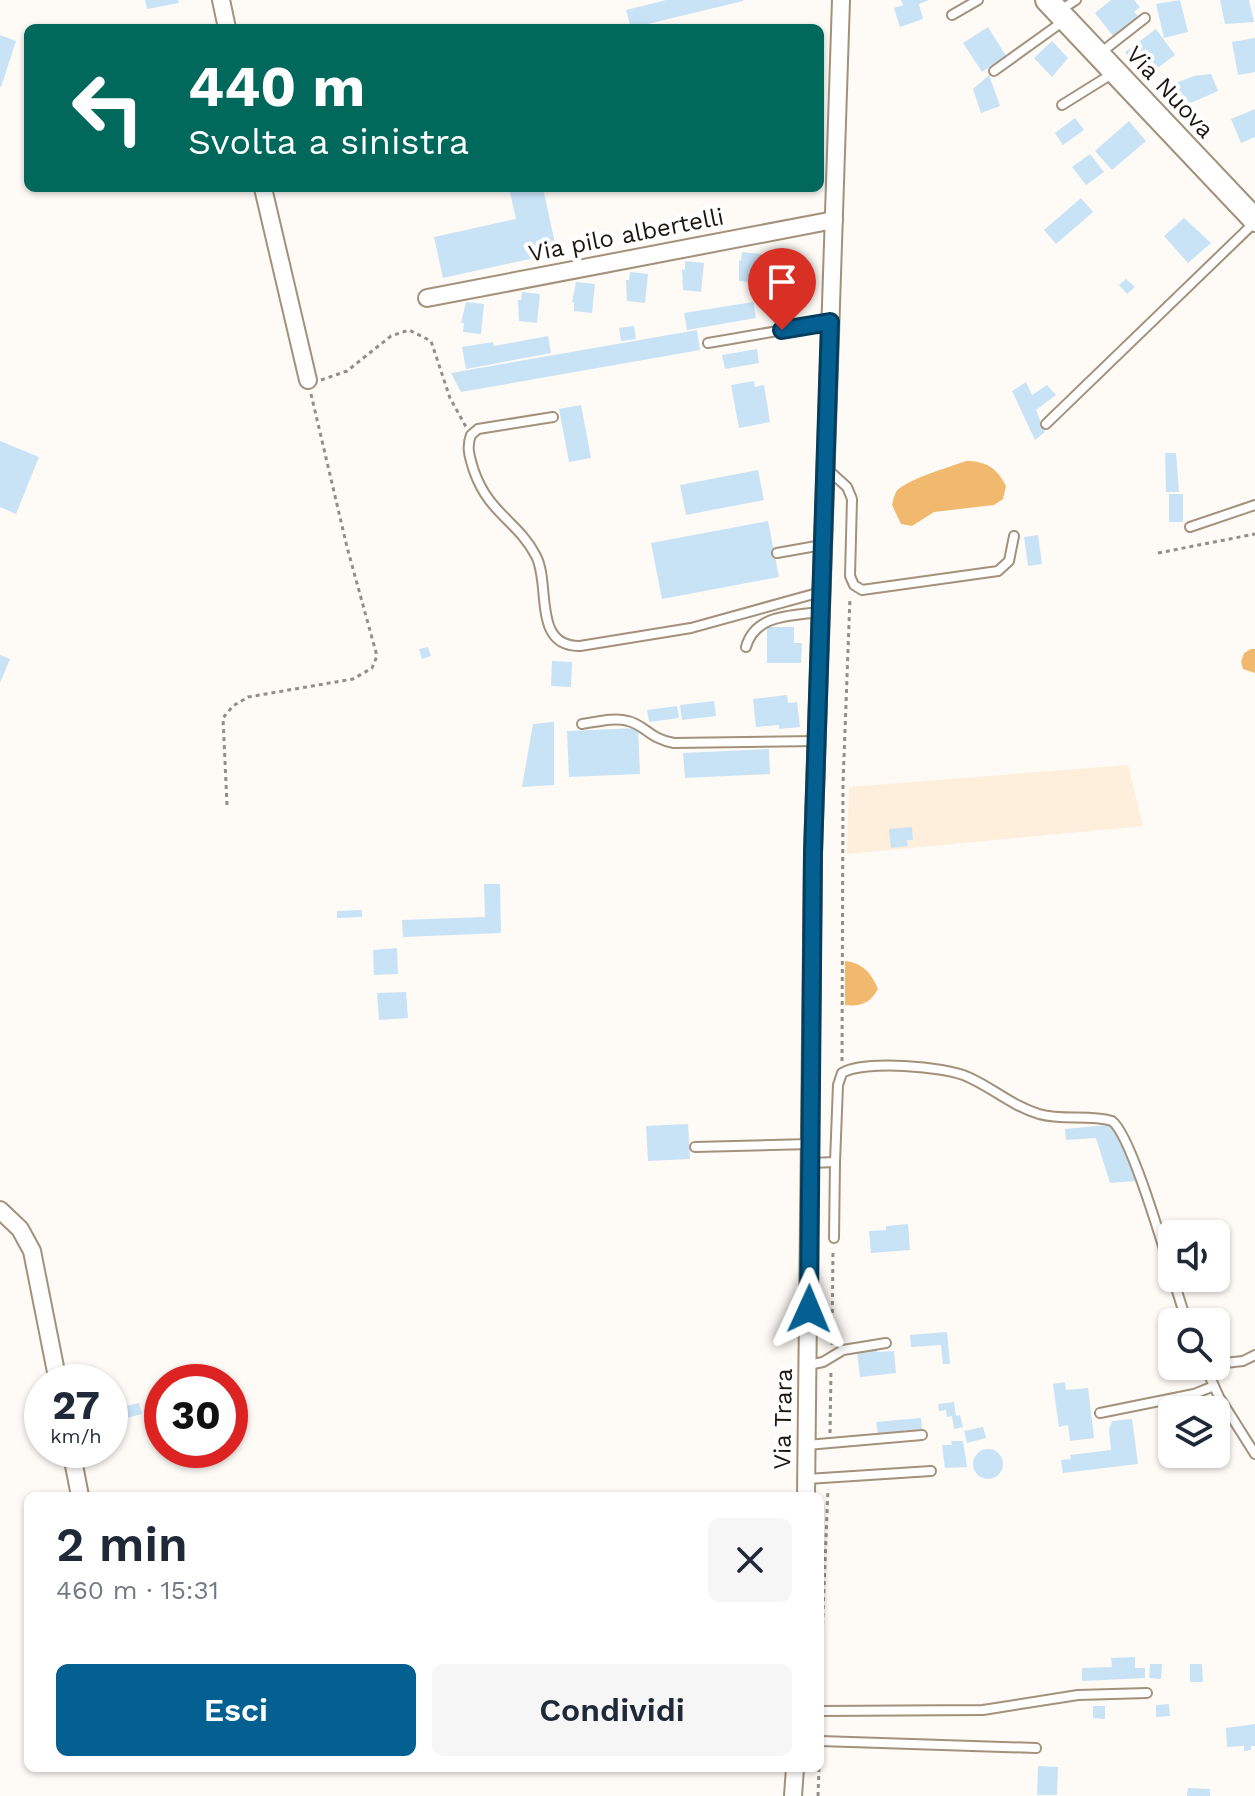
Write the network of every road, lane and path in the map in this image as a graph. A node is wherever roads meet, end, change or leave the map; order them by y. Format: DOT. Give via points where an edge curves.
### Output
graph roads {
  1 [pos="221,0"];
  2 [pos="841,0"];
  3 [pos="978,0"];
  4 [pos="1062,8"];
  5 [pos="952,15"];
  6 [pos="1145,18"];
  7 [pos="226,24"];
  8 [pos="1099,54"];
  9 [pos="994,71"];
  10 [pos="1115,71"];
  11 [pos="1062,105"];
  12 [pos="264,192"];
  13 [pos="834,220"];
  14 [pos="1255,221"];
  15 [pos="427,298"];
  16 [pos="830,322"];
  17 [pos="708,343"];
  18 [pos="308,380"];
  19 [pos="553,417"];
  20 [pos="1046,424"];
  21 [pos="471,435"];
  22 [pos="824,467"];
  23 [pos="1255,505"];
  24 [pos="1190,527"];
  25 [pos="1255,534"];
  26 [pos="1014,536"];
  27 [pos="822,545"];
  28 [pos="777,553"];
  29 [pos="1158,553"];
  30 [pos="854,585"];
  31 [pos="821,592"];
  32 [pos="820,612"];
  33 [pos="746,647"];
  34 [pos="582,724"];
  35 [pos="817,741"];
  36 [pos="227,805"];
  37 [pos="842,1073"];
  38 [pos="811,1144"];
  39 [pos="695,1147"];
  40 [pos="835,1162"];
  41 [pos="811,1163"];
  42 [pos="0,1210"];
  43 [pos="834,1238"];
  44 [pos="1182,1308"];
  45 [pos="886,1343"];
  46 [pos="1255,1355"];
  47 [pos="831,1356"];
  48 [pos="1230,1360"];
  49 [pos="54,1364"];
  50 [pos="808,1365"];
  51 [pos="1212,1380"];
  52 [pos="1214,1386"];
  53 [pos="1100,1413"];
  54 [pos="922,1435"];
  55 [pos="807,1445"];
  56 [pos="829,1445"];
  57 [pos="1255,1454"];
  58 [pos="75,1468"];
  59 [pos="931,1471"];
  60 [pos="829,1476"];
  61 [pos="806,1479"];
  62 [pos="79,1492"];
  63 [pos="806,1492"];
  64 [pos="824,1630"];
  65 [pos="1147,1693"];
  66 [pos="824,1711"];
  67 [pos="824,1741"];
  68 [pos="1036,1748"];
  69 [pos="795,1772"];
  70 [pos="819,1772"];
  71 [pos="793,1796"];
  72 [pos="818,1796"];
  1 -- 7 [label="street"];
  2 -- 13 [label="street, Via Trara"];
  3 -- 5 [label="lane"];
  4 -- 8 [label="main road, Via Nuova"];
  4 -- 9 [label="lane"];
  6 -- 8 [label="lane"];
  8 -- 10 [label="main road, Via Nuova"];
  10 -- 11 [label="lane"];
  10 -- 14 [label="main road, Via Nuova"];
  12 -- 18 [label="street"];
  13 -- 15 [label="street, Via pilo albertelli"];
  13 -- 16 [label="street, Via Trara"];
  14 -- 20 [label="lane"];
  16 -- 17 [label="lane"];
  16 -- 22 [label="street, Via Trara"];
  18 -- 21 [label="path" via="324,381 347,371 391,336 409,330 431,341 450,398"];
  18 -- 36 [label="path" via="377,656 372,668 353,679 248,697 233,706 223,718"];
  19 -- 21 [label="lane" via="483,427"];
  21 -- 31 [label="lane" via="470,458 481,489 538,560 549,627 562,643 580,646 666,633"];
  22 -- 27 [label="street, Via Trara"];
  22 -- 30 [label="lane" via="850,492"];
  23 -- 24 [label="lane"];
  25 -- 29 [label="path"];
  26 -- 30 [label="lane" via="1009,561 994,573 866,591"];
  27 -- 28 [label="lane"];
  27 -- 31 [label="street, Via Trara"];
  30 -- 37 [label="path" via="849,599 843,784"];
  31 -- 32 [label="street, Via Trara"];
  32 -- 33 [label="lane" via="766,621 752,632"];
  32 -- 35 [label="street, Via Trara"];
  34 -- 35 [label="lane" via="627,720 652,737 674,743"];
  35 -- 38 [label="street, Via Trara"];
  37 -- 40 [label="lane"];
  37 -- 44 [label="lane" via="889,1067 949,1070 1033,1112 1114,1123 1135,1162"];
  38 -- 39 [label="lane"];
  38 -- 41 [label="street, Via Trara"];
  40 -- 41 [label="lane"];
  40 -- 43 [label="lane"];
  41 -- 50 [label="street, Via Trara"];
  42 -- 49 [label="street" via="20,1229 32,1251"];
  43 -- 47 [label="path"];
  45 -- 47 [label="lane"];
  46 -- 48 [label="lane"];
  47 -- 50 [label="lane"];
  47 -- 56 [label="path"];
  50 -- 55 [label="street, Via Trara"];
  51 -- 52 [label="lane"];
  52 -- 53 [label="lane"];
  52 -- 57 [label="lane"];
  54 -- 56 [label="lane"];
  55 -- 56 [label="lane"];
  55 -- 61 [label="street, Via Trara"];
  58 -- 62 [label="street"];
  59 -- 60 [label="lane"];
  60 -- 61 [label="lane"];
  60 -- 64 [label="path"];
  61 -- 63 [label="street, Via Trara"];
  65 -- 66 [label="lane" via="1078,1695 983,1710"];
  67 -- 68 [label="lane"];
  69 -- 71 [label="street"];
  70 -- 72 [label="path"];
}
